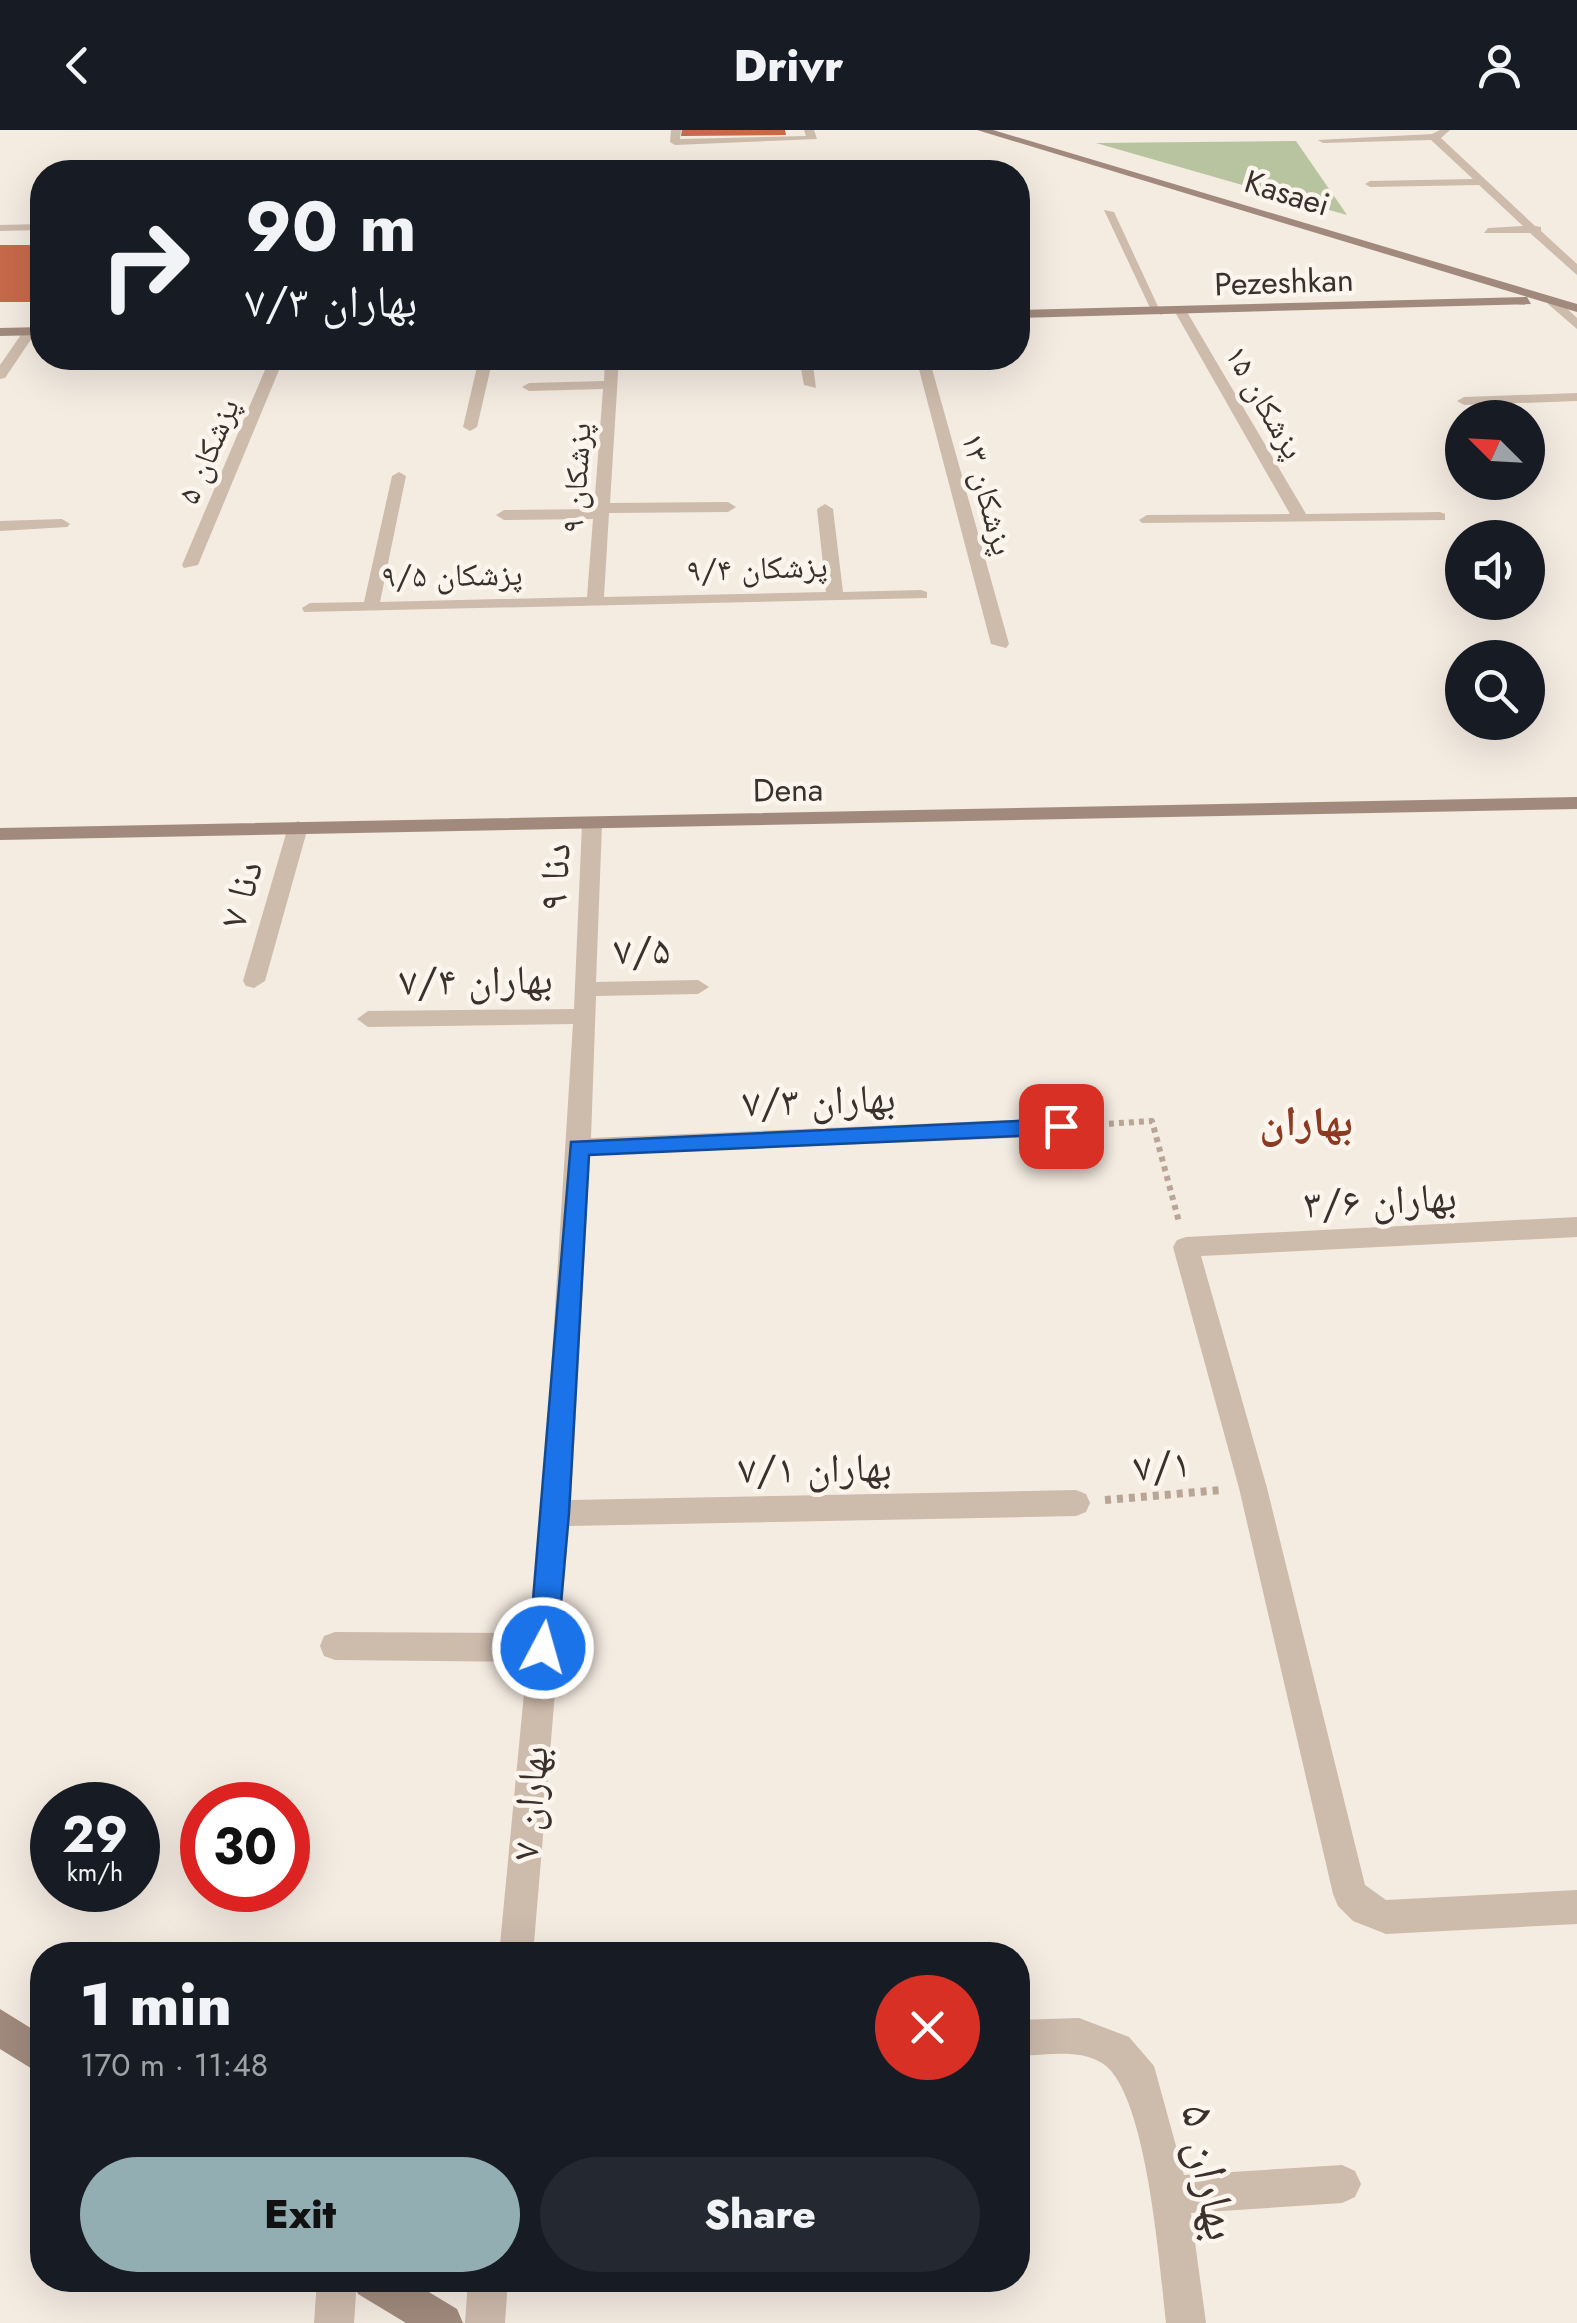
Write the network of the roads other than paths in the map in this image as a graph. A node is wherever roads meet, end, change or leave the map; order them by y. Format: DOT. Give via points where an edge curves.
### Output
graph roads {
  1 [pos="676,130"];
  2 [pos="809,130"];
  3 [pos="982,130"];
  4 [pos="1450,130"];
  5 [pos="1020,136"];
  6 [pos="1434,137"];
  7 [pos="1323,140"];
  8 [pos="1486,182"];
  9 [pos="1370,184"];
  10 [pos="1108,212"];
  11 [pos="30,227"];
  12 [pos="0,228"];
  13 [pos="1536,230"];
  14 [pos="1488,231"];
  15 [pos="1385,236"];
  16 [pos="1577,271"];
  17 [pos="1552,300"];
  18 [pos="1577,308"];
  19 [pos="1158,312"];
  20 [pos="1181,312"];
  21 [pos="1030,314"];
  22 [pos="1577,325"];
  23 [pos="0,332"];
  24 [pos="30,332"];
  25 [pos="30,339"];
  26 [pos="272,370"];
  27 [pos="483,370"];
  28 [pos="611,370"];
  29 [pos="808,370"];
  30 [pos="925,370"];
  31 [pos="0,375"];
  32 [pos="811,385"];
  33 [pos="529,386"];
  34 [pos="610,386"];
  35 [pos="1577,397"];
  36 [pos="1464,400"];
  37 [pos="470,427"];
  38 [pos="399,476"];
  39 [pos="728,507"];
  40 [pos="825,508"];
  41 [pos="602,511"];
  42 [pos="504,515"];
  43 [pos="1440,518"];
  44 [pos="1147,520"];
  45 [pos="1301,520"];
  46 [pos="62,524"];
  47 [pos="0,526"];
  48 [pos="190,565"];
  49 [pos="921,595"];
  50 [pos="834,596"];
  51 [pos="595,603"];
  52 [pos="372,606"];
  53 [pos="310,608"];
  54 [pos="1000,644"];
  55 [pos="1577,803"];
  56 [pos="592,824"];
  57 [pos="298,827"];
  58 [pos="0,834"];
  59 [pos="586,934"];
  60 [pos="254,981"];
  61 [pos="698,987"];
  62 [pos="586,1002"];
  63 [pos="368,1019"];
  64 [pos="1061,1126"];
  65 [pos="579,1148"];
  66 [pos="1577,1227"];
  67 [pos="1076,1503"];
  68 [pos="556,1513"];
  69 [pos="335,1646"];
  70 [pos="543,1648"];
  71 [pos="1577,1907"];
  72 [pos="517,1942"];
  73 [pos="0,2028"];
  74 [pos="1030,2038"];
  75 [pos="30,2048"];
  76 [pos="1342,2184"];
  77 [pos="1170,2195"];
  78 [pos="335,2292"];
  79 [pos="392,2292"];
  80 [pos="487,2292"];
  81 [pos="334,2323"];
  82 [pos="443,2323"];
  83 [pos="485,2323"];
  84 [pos="1186,2323"];
  1 -- 2 [label="street" via="676,142 812,139"];
  3 -- 5 [label="street, Kasaei"];
  4 -- 6 [label="street"];
  5 -- 15 [label="street, Kasaei" via="1040,136"];
  5 -- 17 [label="street, Kasaei"];
  6 -- 7 [label="street"];
  6 -- 8 [label="street"];
  8 -- 9 [label="street"];
  8 -- 13 [label="street"];
  10 -- 19 [label="street"];
  11 -- 12 [label="street"];
  13 -- 14 [label="street"];
  13 -- 16 [label="street"];
  17 -- 18 [label="street, Kasaei"];
  17 -- 20 [label="street, Pezeshkan"];
  17 -- 22 [label="street"];
  19 -- 20 [label="street, Pezeshkan"];
  19 -- 21 [label="street, Pezeshkan"];
  20 -- 45 [label="street, ۱۵ پزشکان"];
  23 -- 24 [label="street"];
  25 -- 31 [label="street"];
  26 -- 48 [label="street, ۵ پزشکان"];
  27 -- 37 [label="street"];
  28 -- 34 [label="street, ۹ پزشکان"];
  29 -- 32 [label="street"];
  30 -- 54 [label="street, ۱۳ پزشکان"];
  33 -- 34 [label="street"];
  34 -- 41 [label="street, ۹ پزشکان"];
  35 -- 36 [label="street"];
  38 -- 52 [label="street"];
  39 -- 41 [label="street"];
  40 -- 50 [label="street"];
  41 -- 42 [label="street"];
  41 -- 51 [label="street, ۹ پزشکان"];
  43 -- 45 [label="street"];
  44 -- 45 [label="street"];
  46 -- 47 [label="street"];
  49 -- 50 [label="street, ۹/۴ پزشکان"];
  50 -- 51 [label="street, ۹/۴ پزشکان"];
  51 -- 52 [label="street, ۹/۵ پزشکان"];
  52 -- 53 [label="street, ۹/۵ پزشکان"];
  55 -- 56 [label="street, Dena"];
  56 -- 57 [label="street, Dena"];
  56 -- 59 [label="street, ۹ دنا"];
  57 -- 58 [label="street, Dena"];
  57 -- 60 [label="street, ۷ دنا"];
  59 -- 62 [label="street, ۷ بهاران"];
  61 -- 62 [label="street, ۷/۵"];
  62 -- 63 [label="street, ۷/۴ بهاران"];
  62 -- 65 [label="street, ۷ بهاران"];
  64 -- 65 [label="street, ۷/۳ بهاران"];
  65 -- 68 [label="street, ۷ بهاران"];
  66 -- 71 [label="street, ۳/۶ بهاران" via="1186,1247 1253,1488 1350,1894 1386,1917"];
  67 -- 68 [label="street, ۷/۱ بهاران"];
  68 -- 70 [label="street, ۷ بهاران"];
  69 -- 70 [label="street"];
  70 -- 72 [label="street, ۷ بهاران"];
  73 -- 75 [label="street"];
  74 -- 77 [label="street, ۵ بهاران" via="1079,2036 1116,2050 1141,2079"];
  76 -- 77 [label="street"];
  77 -- 84 [label="street, ۵ بهاران"];
  78 -- 81 [label="street"];
  79 -- 82 [label="street"];
  80 -- 83 [label="street"];
}
